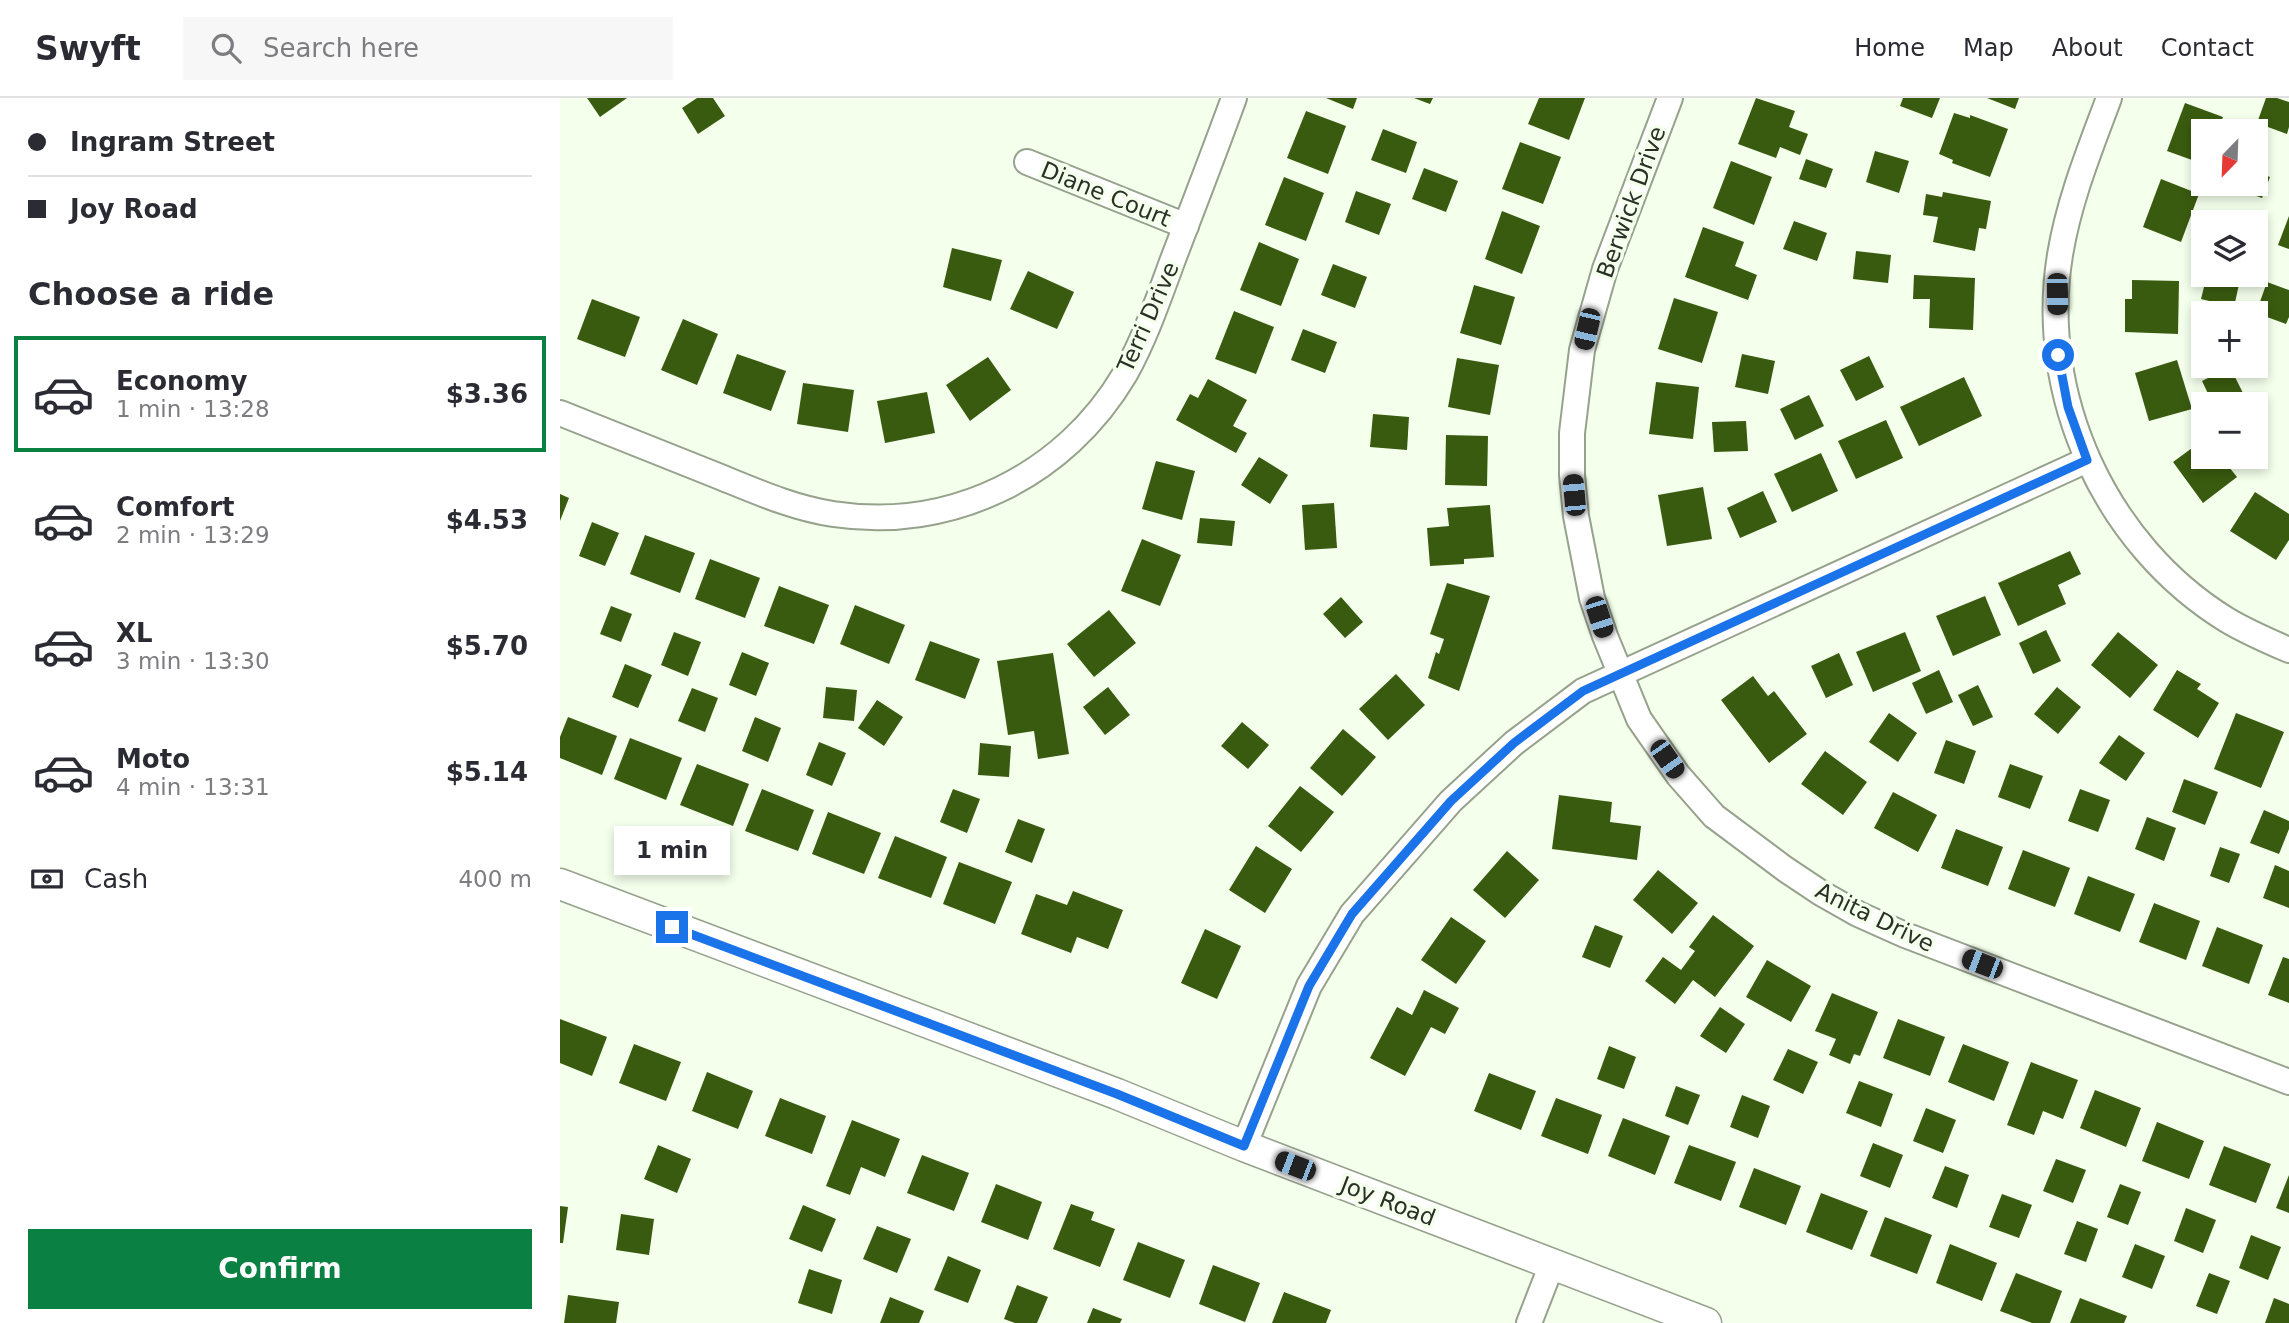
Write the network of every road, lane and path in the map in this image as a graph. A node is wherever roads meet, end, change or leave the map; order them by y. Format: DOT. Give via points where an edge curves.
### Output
graph roads {
  1 [pos="1234,98"];
  2 [pos="1670,98"];
  3 [pos="2109,98"];
  4 [pos="1027,162"];
  5 [pos="1186,226"];
  6 [pos="560,414"];
  7 [pos="2087,460"];
  8 [pos="2289,650"];
  9 [pos="1622,674"];
  10 [pos="560,884"];
  11 [pos="2289,1082"];
  12 [pos="1244,1146"];
  13 [pos="1552,1264"];
  14 [pos="1529,1323"];
  15 [pos="1706,1323"];
  1 -- 5 [label="street, Terri Drive"];
  2 -- 9 [label="street, Berwick Drive" via="1592,309 1572,433 1574,502 1583,557 1605,636"];
  3 -- 7 [label="street" via="2066,222 2057,294 2058,355 2068,407"];
  4 -- 5 [label="street, Diane Court"];
  5 -- 6 [label="street, Terri Drive" via="1146,332 1099,411 1047,463 967,504 894,517 812,509"];
  7 -- 8 [label="street" via="2131,532 2187,591 2225,619"];
  7 -- 9 [label="street"];
  9 -- 11 [label="street, Anita Drive" via="1639,719 1714,816 1821,893 1905,935"];
  9 -- 12 [label="street" via="1583,691 1514,743 1451,801 1352,914 1309,986"];
  10 -- 12 [label="street, Joy Road"];
  12 -- 13 [label="street, Joy Road"];
  13 -- 14 [label="street"];
  13 -- 15 [label="street, Joy Road"];
}
